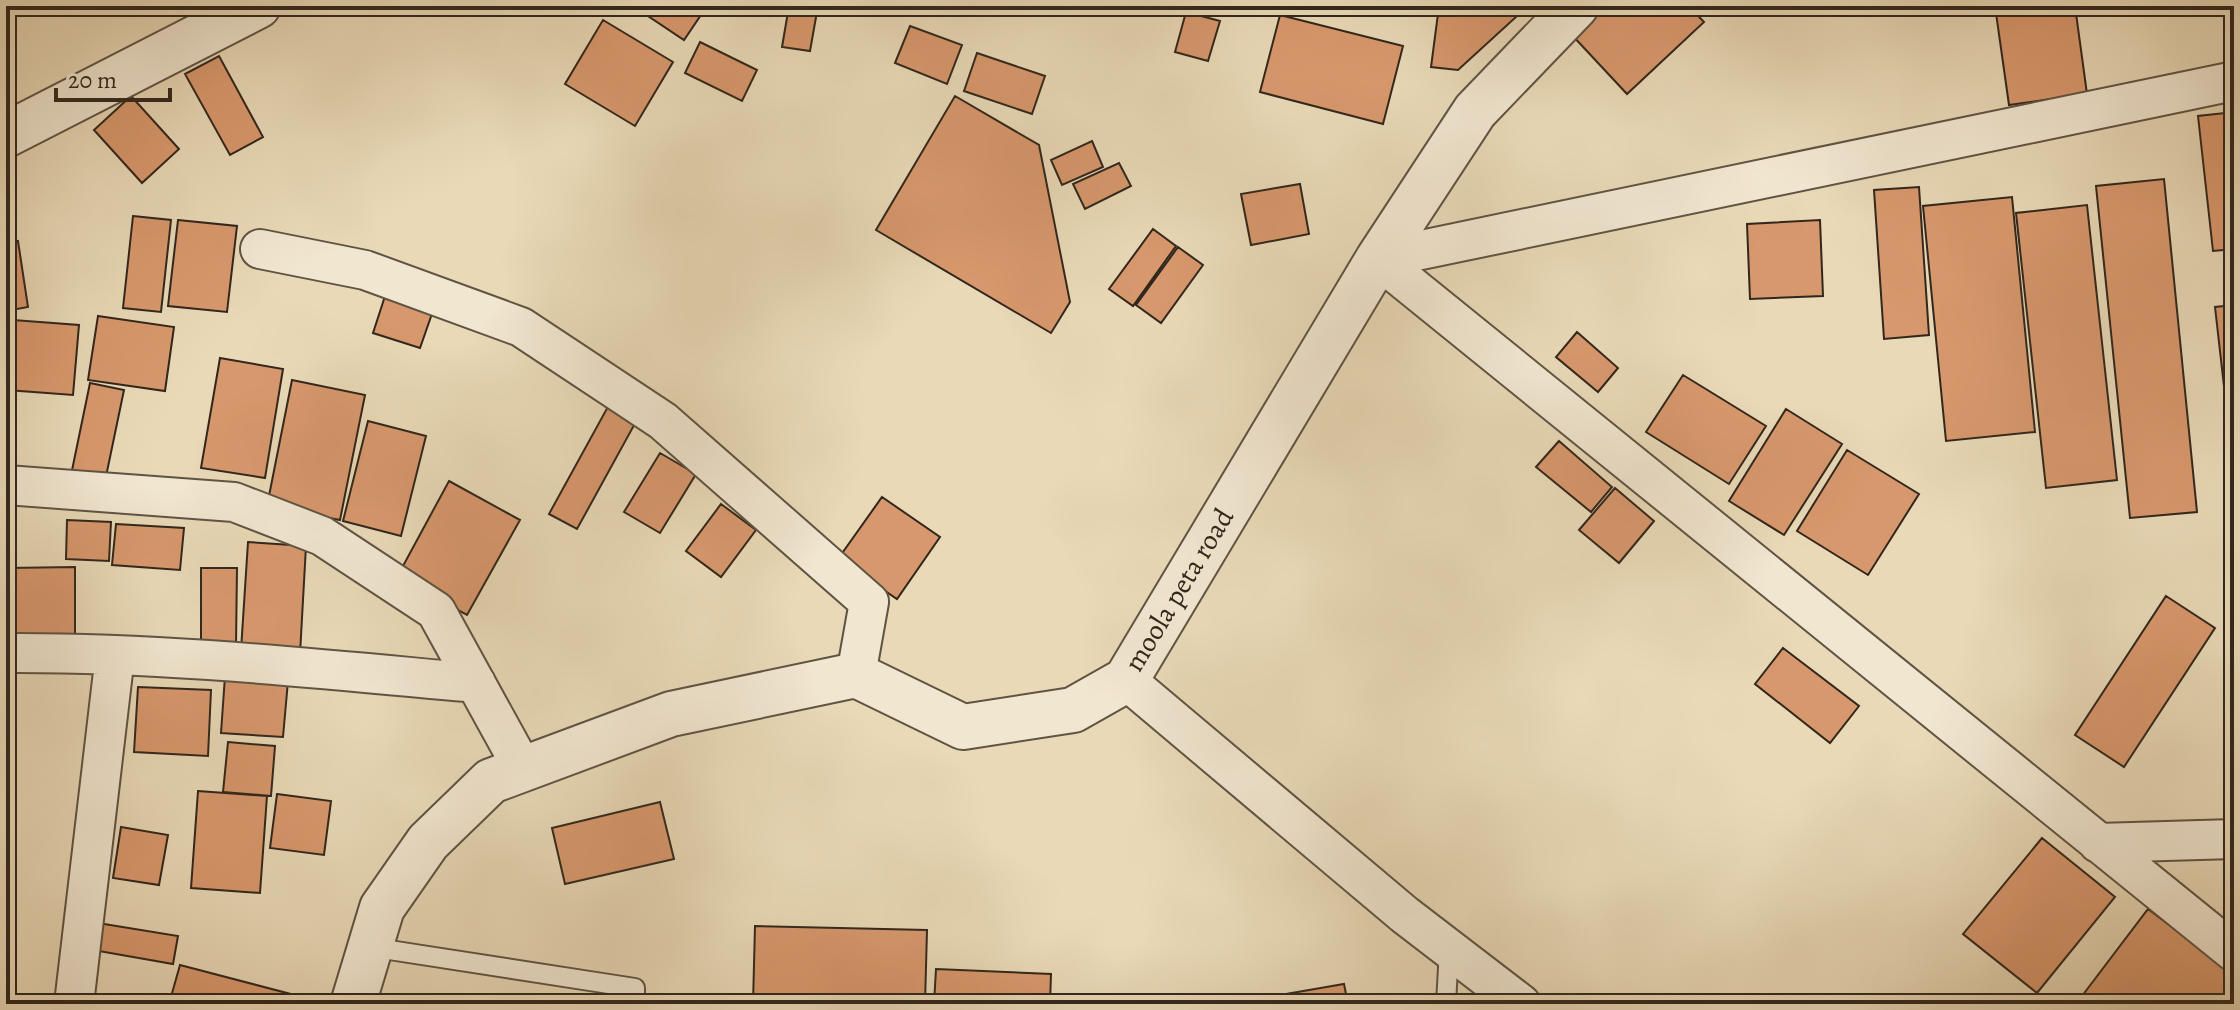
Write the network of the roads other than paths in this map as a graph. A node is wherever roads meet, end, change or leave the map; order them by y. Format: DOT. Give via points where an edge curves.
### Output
graph roads {
  1 [pos="258,6"];
  2 [pos="1576,6"];
  3 [pos="2234,81"];
  4 [pos="9,130"];
  5 [pos="260,249"];
  6 [pos="1378,259"];
  7 [pos="6,485"];
  8 [pos="6,653"];
  9 [pos="115,655"];
  10 [pos="856,675"];
  11 [pos="1126,680"];
  12 [pos="476,683"];
  13 [pos="523,769"];
  14 [pos="2234,839"];
  15 [pos="2098,843"];
  16 [pos="370,947"];
  17 [pos="1449,949"];
  18 [pos="2234,952"];
  19 [pos="74,1004"];
  20 [pos="353,1004"];
  21 [pos="635,1004"];
  22 [pos="1446,1004"];
  23 [pos="1521,1004"];
  1 -- 4 [label="street"];
  2 -- 6 [label="street, moola peta road" via="1475,111"];
  3 -- 6 [label="street"];
  5 -- 10 [label="street" via="365,270 521,327 663,421 869,602"];
  6 -- 11 [label="street, moola peta road"];
  6 -- 15 [label="street"];
  7 -- 12 [label="street" via="234,502 322,536 436,611"];
  8 -- 9 [label="street"];
  9 -- 12 [label="street"];
  9 -- 19 [label="street"];
  10 -- 11 [label="street, moola peta road" via="963,727 1073,710"];
  10 -- 13 [label="street" via="671,714"];
  11 -- 17 [label="street"];
  12 -- 13 [label="street"];
  13 -- 16 [label="street" via="491,781 428,842 382,908"];
  14 -- 15 [label="street"];
  15 -- 18 [label="street"];
  16 -- 20 [label="street"];
  16 -- 21 [label="lane" via="635,988"];
  17 -- 22 [label="lane"];
  17 -- 23 [label="street"];
}
